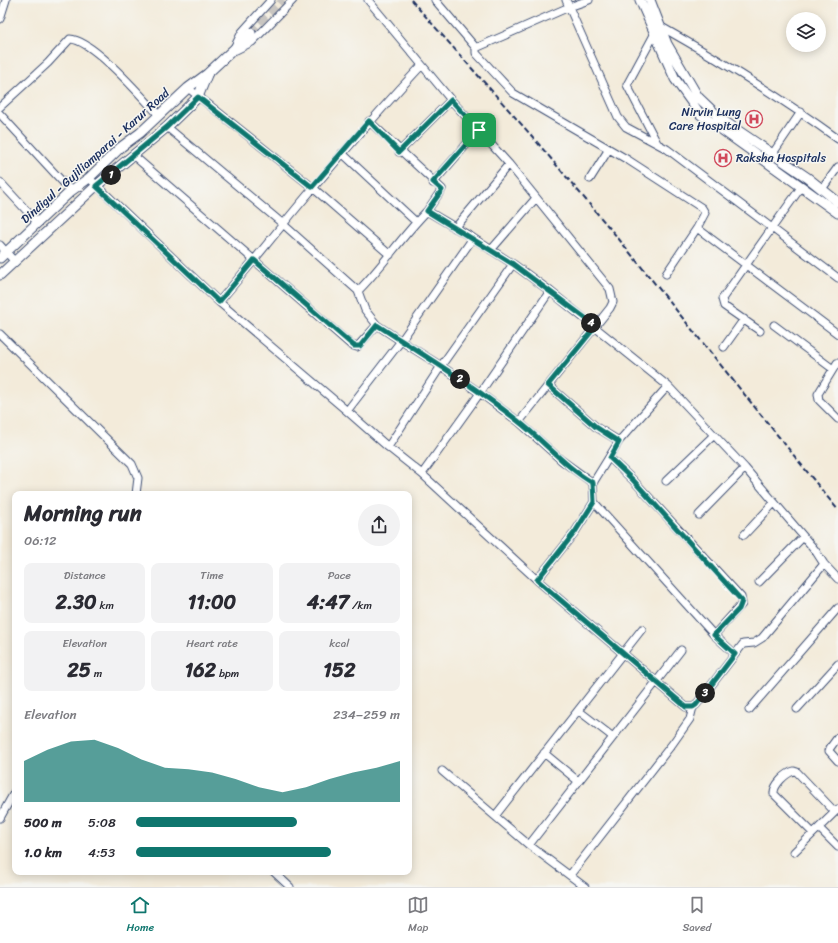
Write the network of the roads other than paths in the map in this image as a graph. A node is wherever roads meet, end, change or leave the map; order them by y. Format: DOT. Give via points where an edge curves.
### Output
graph roads {
  1 [pos="6,0"];
  2 [pos="271,0"];
  3 [pos="293,0"];
  4 [pos="368,0"];
  5 [pos="435,0"];
  6 [pos="566,0"];
  7 [pos="589,0"];
  8 [pos="640,0"];
  9 [pos="650,0"];
  10 [pos="569,7"];
  11 [pos="0,19"];
  12 [pos="658,25"];
  13 [pos="251,33"];
  14 [pos="654,35"];
  15 [pos="476,48"];
  16 [pos="232,52"];
  17 [pos="422,65"];
  18 [pos="208,74"];
  19 [pos="188,88"];
  20 [pos="198,97"];
  21 [pos="451,100"];
  22 [pos="0,107"];
  23 [pos="801,112"];
  24 [pos="0,114"];
  25 [pos="158,114"];
  26 [pos="369,121"];
  27 [pos="167,127"];
  28 [pos="479,130"];
  29 [pos="838,139"];
  30 [pos="657,144"];
  31 [pos="609,149"];
  32 [pos="399,152"];
  33 [pos="342,153"];
  34 [pos="134,156"];
  35 [pos="769,158"];
  36 [pos="509,164"];
  37 [pos="838,167"];
  38 [pos="89,178"];
  39 [pos="590,179"];
  40 [pos="0,182"];
  41 [pos="433,182"];
  42 [pos="96,186"];
  43 [pos="802,186"];
  44 [pos="312,187"];
  45 [pos="822,189"];
  46 [pos="71,191"];
  47 [pos="536,198"];
  48 [pos="838,202"];
  49 [pos="427,211"];
  50 [pos="838,213"];
  51 [pos="416,222"];
  52 [pos="38,223"];
  53 [pos="283,224"];
  54 [pos="455,228"];
  55 [pos="697,228"];
  56 [pos="772,228"];
  57 [pos="472,238"];
  58 [pos="0,245"];
  59 [pos="492,250"];
  60 [pos="3,255"];
  61 [pos="390,255"];
  62 [pos="254,260"];
  63 [pos="15,262"];
  64 [pos="513,264"];
  65 [pos="747,265"];
  66 [pos="666,274"];
  67 [pos="0,275"];
  68 [pos="838,278"];
  69 [pos="358,291"];
  70 [pos="550,291"];
  71 [pos="219,302"];
  72 [pos="744,320"];
  73 [pos="377,325"];
  74 [pos="774,325"];
  75 [pos="596,326"];
  76 [pos="760,331"];
  77 [pos="0,334"];
  78 [pos="838,334"];
  79 [pos="401,341"];
  80 [pos="724,347"];
  81 [pos="837,364"];
  82 [pos="441,366"];
  83 [pos="548,385"];
  84 [pos="668,386"];
  85 [pos="480,392"];
  86 [pos="347,411"];
  87 [pos="838,419"];
  88 [pos="519,422"];
  89 [pos="714,435"];
  90 [pos="619,442"];
  91 [pos="388,447"];
  92 [pos="610,458"];
  93 [pos="745,468"];
  94 [pos="422,474"];
  95 [pos="666,481"];
  96 [pos="593,483"];
  97 [pos="136,491"];
  98 [pos="594,502"];
  99 [pos="774,503"];
  100 [pos="698,515"];
  101 [pos="744,535"];
  102 [pos="803,537"];
  103 [pos="824,564"];
  104 [pos="838,578"];
  105 [pos="537,580"];
  106 [pos="759,582"];
  107 [pos="838,608"];
  108 [pos="642,629"];
  109 [pos="714,635"];
  110 [pos="681,650"];
  111 [pos="624,652"];
  112 [pos="735,654"];
  113 [pos="838,664"];
  114 [pos="657,680"];
  115 [pos="693,707"];
  116 [pos="797,709"];
  117 [pos="750,710"];
  118 [pos="579,711"];
  119 [pos="613,737"];
  120 [pos="838,737"];
  121 [pos="544,753"];
  122 [pos="838,761"];
  123 [pos="442,771"];
  124 [pos="578,781"];
  125 [pos="12,796"];
  126 [pos="837,811"];
  127 [pos="495,816"];
  128 [pos="0,818"];
  129 [pos="816,831"];
  130 [pos="529,845"];
  131 [pos="838,847"];
  132 [pos="794,852"];
  133 [pos="277,875"];
  134 [pos="570,875"];
  135 [pos="290,887"];
  136 [pos="585,887"];
  1 -- 11 [label="street"];
  2 -- 16 [label="street" via="242,32"];
  3 -- 16 [label="street" via="252,42"];
  4 -- 17 [label="street"];
  5 -- 15 [label="street"];
  6 -- 10 [label="street"];
  7 -- 10 [label="street"];
  8 -- 14 [label="main road"];
  9 -- 12 [label="main road"];
  10 -- 15 [label="street"];
  10 -- 30 [label="street" via="618,117 626,127"];
  12 -- 23 [label="street"];
  12 -- 35 [label="main road" via="684,76 698,97"];
  13 -- 16 [label="main road, Dindigul - Gujiliamparai - Karur Road"];
  14 -- 30 [label="street" via="627,85"];
  14 -- 35 [label="main road" via="675,79 700,114"];
  15 -- 31 [label="street" via="476,53 513,93"];
  16 -- 18 [label="main road, Dindigul - Gujiliamparai - Karur Road"];
  17 -- 21 [label="street"];
  17 -- 26 [label="street"];
  18 -- 19 [label="main road, Dindigul - Gujiliamparai - Karur Road"];
  18 -- 20 [label="main road, Dindigul - Gujiliamparai - Karur Road"];
  19 -- 20 [label="street"];
  19 -- 25 [label="main road, Dindigul - Gujiliamparai - Karur Road"];
  20 -- 27 [label="main road, Dindigul - Gujiliamparai - Karur Road"];
  20 -- 44 [label="street"];
  21 -- 28 [label="street"];
  21 -- 32 [label="street"];
  22 -- 25 [label="street" via="48,64 70,39 76,39 86,44 109,64"];
  23 -- 29 [label="street"];
  23 -- 35 [label="street"];
  24 -- 46 [label="street"];
  25 -- 38 [label="main road, Dindigul - Gujiliamparai - Karur Road"];
  26 -- 32 [label="street"];
  26 -- 33 [label="street"];
  27 -- 34 [label="main road, Dindigul - Gujiliamparai - Karur Road"];
  27 -- 53 [label="street"];
  28 -- 36 [label="street"];
  28 -- 41 [label="street"];
  30 -- 56 [label="street"];
  31 -- 39 [label="street"];
  31 -- 55 [label="street" via="702,208 705,213"];
  32 -- 41 [label="street"];
  33 -- 44 [label="street"];
  33 -- 51 [label="street"];
  34 -- 42 [label="main road, Dindigul - Gujiliamparai - Karur Road"];
  34 -- 62 [label="street"];
  35 -- 43 [label="main road"];
  35 -- 45 [label="main road"];
  36 -- 47 [label="street"];
  36 -- 54 [label="street"];
  37 -- 45 [label="street"];
  38 -- 42 [label="street"];
  38 -- 46 [label="main road, Dindigul - Gujiliamparai - Karur Road"];
  40 -- 52 [label="street"];
  41 -- 49 [label="street" via="442,190"];
  42 -- 63 [label="main road, Dindigul - Gujiliamparai - Karur Road"];
  42 -- 71 [label="street"];
  43 -- 50 [label="main road"];
  43 -- 56 [label="street"];
  44 -- 53 [label="street"];
  44 -- 61 [label="street"];
  45 -- 48 [label="main road"];
  46 -- 52 [label="main road, Dindigul - Gujiliamparai - Karur Road"];
  47 -- 59 [label="street"];
  47 -- 75 [label="street" via="610,289 613,302"];
  49 -- 51 [label="street"];
  49 -- 54 [label="street"];
  51 -- 61 [label="street"];
  52 -- 60 [label="main road, Dindigul - Gujiliamparai - Karur Road"];
  53 -- 62 [label="street"];
  53 -- 69 [label="street"];
  54 -- 57 [label="street"];
  55 -- 65 [label="street"];
  55 -- 66 [label="street"];
  56 -- 65 [label="street"];
  56 -- 68 [label="street"];
  57 -- 59 [label="street"];
  57 -- 79 [label="street"];
  58 -- 60 [label="street"];
  59 -- 64 [label="street"];
  60 -- 63 [label="street"];
  61 -- 69 [label="street"];
  62 -- 71 [label="street"];
  62 -- 73 [label="street" via="354,346 360,346"];
  63 -- 67 [label="main road, Dindigul - Gujiliamparai - Karur Road"];
  64 -- 70 [label="street"];
  64 -- 82 [label="street"];
  65 -- 72 [label="street" via="722,299 722,303"];
  65 -- 78 [label="street"];
  69 -- 73 [label="street" via="365,310"];
  70 -- 75 [label="street"];
  70 -- 85 [label="street"];
  71 -- 86 [label="street"];
  72 -- 76 [label="street"];
  72 -- 80 [label="street"];
  73 -- 79 [label="street"];
  74 -- 81 [label="street"];
  75 -- 83 [label="street"];
  75 -- 84 [label="street"];
  77 -- 97 [label="street" via="132,464 138,478"];
  79 -- 82 [label="street"];
  79 -- 86 [label="street"];
  81 -- 87 [label="street" via="818,394 819,400"];
  82 -- 85 [label="street"];
  82 -- 91 [label="street"];
  83 -- 88 [label="street"];
  83 -- 90 [label="street" via="596,427"];
  84 -- 89 [label="street"];
  84 -- 90 [label="street"];
  85 -- 88 [label="street"];
  85 -- 94 [label="street"];
  86 -- 91 [label="street"];
  88 -- 96 [label="street" via="561,460"];
  89 -- 93 [label="street"];
  89 -- 95 [label="street"];
  90 -- 92 [label="street"];
  91 -- 94 [label="street"];
  92 -- 96 [label="street"];
  92 -- 109 [label="street" via="741,597 742,604"];
  93 -- 99 [label="street"];
  93 -- 100 [label="street"];
  94 -- 105 [label="street"];
  96 -- 98 [label="street"];
  98 -- 105 [label="street" via="575,532"];
  98 -- 109 [label="street"];
  99 -- 101 [label="street"];
  99 -- 102 [label="street"];
  102 -- 103 [label="street"];
  102 -- 106 [label="street"];
  103 -- 104 [label="street"];
  103 -- 112 [label="street" via="762,638 754,643 743,644"];
  105 -- 111 [label="street"];
  107 -- 117 [label="street"];
  108 -- 111 [label="street"];
  109 -- 112 [label="street"];
  110 -- 114 [label="street"];
  111 -- 114 [label="street"];
  111 -- 118 [label="street"];
  112 -- 115 [label="street"];
  113 -- 116 [label="street"];
  114 -- 115 [label="street" via="686,707"];
  114 -- 119 [label="street"];
  115 -- 134 [label="street" via="690,720"];
  118 -- 119 [label="street"];
  118 -- 121 [label="street"];
  119 -- 124 [label="street"];
  120 -- 122 [label="street" via="829,751"];
  121 -- 124 [label="street"];
  121 -- 127 [label="street"];
  123 -- 127 [label="street"];
  124 -- 130 [label="street"];
  125 -- 128 [label="street"];
  126 -- 129 [label="street"];
  126 -- 129 [label="street" via="797,772 789,773 776,786 774,794"];
  127 -- 130 [label="street"];
  129 -- 131 [label="street"];
  129 -- 132 [label="street"];
  130 -- 134 [label="street"];
  133 -- 135 [label="street"];
  134 -- 136 [label="street"];
}
